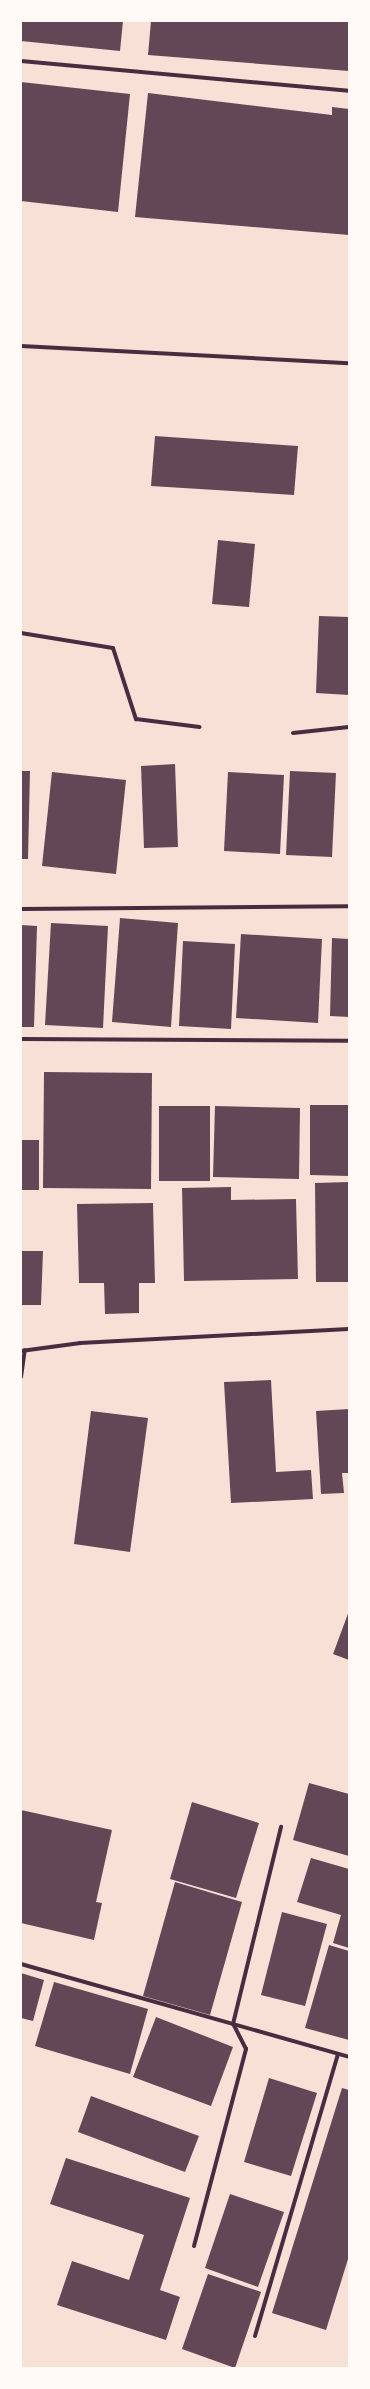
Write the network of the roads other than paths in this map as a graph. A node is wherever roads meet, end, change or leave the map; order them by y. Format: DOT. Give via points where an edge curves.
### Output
graph roads {
  1 [pos="21,61"];
  2 [pos="349,91"];
  3 [pos="21,346"];
  4 [pos="349,363"];
  5 [pos="21,633"];
  6 [pos="200,727"];
  7 [pos="349,727"];
  8 [pos="293,733"];
  9 [pos="349,906"];
  10 [pos="21,909"];
  11 [pos="21,1039"];
  12 [pos="349,1041"];
  13 [pos="349,1329"];
  14 [pos="23,1351"];
  15 [pos="21,1377"];
  16 [pos="281,1827"];
  17 [pos="21,1964"];
  18 [pos="233,2024"];
  19 [pos="338,2054"];
  20 [pos="349,2057"];
  21 [pos="194,2246"];
  22 [pos="255,2336"];
  1 -- 2 [label="street"];
  3 -- 4 [label="street"];
  5 -- 6 [label="street" via="113,648 136,719"];
  7 -- 8 [label="street"];
  9 -- 10 [label="street"];
  11 -- 12 [label="street"];
  13 -- 14 [label="street" via="80,1343"];
  14 -- 15 [label="street"];
  16 -- 18 [label="street"];
  17 -- 18 [label="street"];
  18 -- 19 [label="street"];
  18 -- 21 [label="street" via="246,2049"];
  19 -- 20 [label="street"];
  19 -- 22 [label="street"];
}
